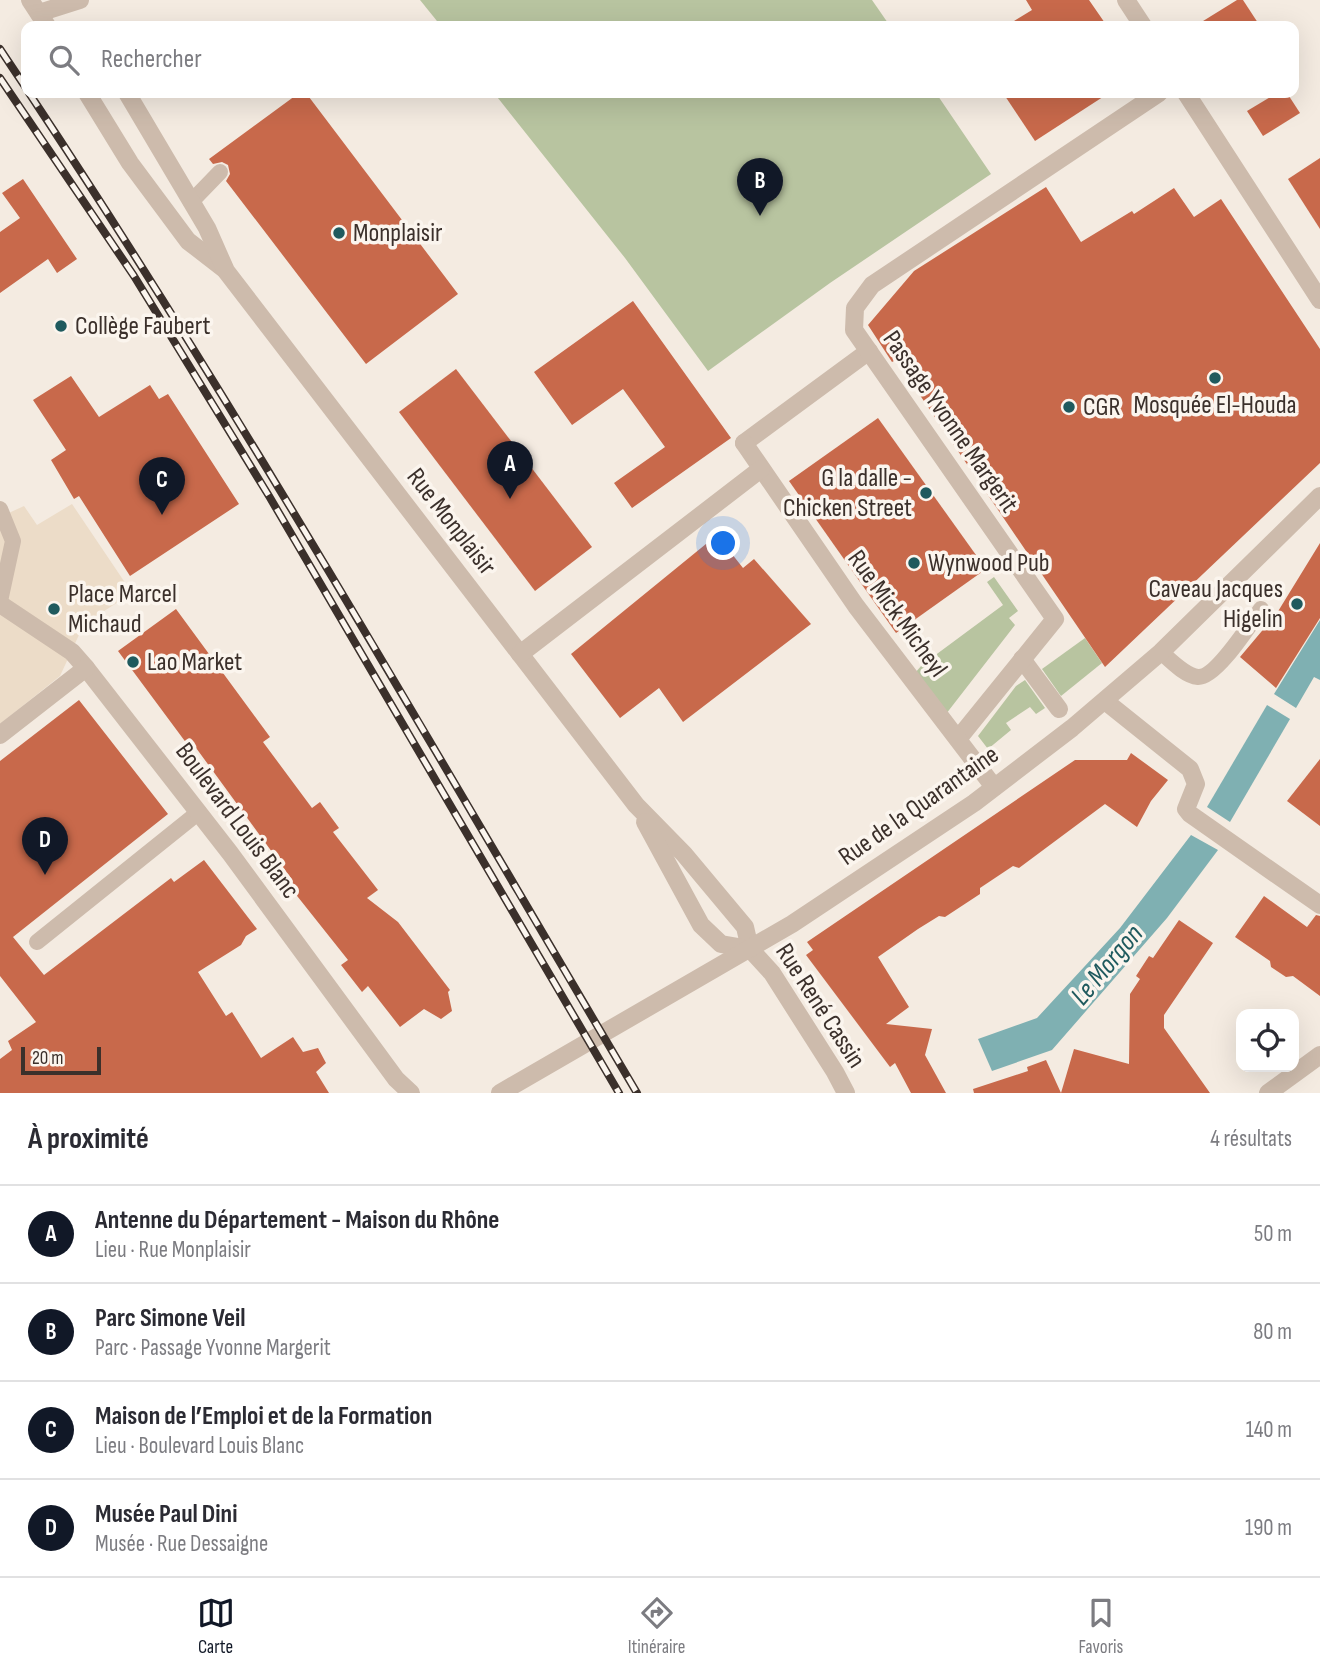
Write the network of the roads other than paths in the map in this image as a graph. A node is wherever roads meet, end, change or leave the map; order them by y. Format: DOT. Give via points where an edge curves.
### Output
graph roads {
  1 [pos="80,0"];
  2 [pos="1126,0"];
  3 [pos="39,13"];
  4 [pos="1140,21"];
  5 [pos="90,98"];
  6 [pos="130,98"];
  7 [pos="1152,98"];
  8 [pos="1189,98"];
  9 [pos="220,172"];
  10 [pos="191,202"];
  11 [pos="226,271"];
  12 [pos="1320,300"];
  13 [pos="869,351"];
  14 [pos="761,469"];
  15 [pos="1320,496"];
  16 [pos="0,509"];
  17 [pos="0,603"];
  18 [pos="1261,609"];
  19 [pos="1161,652"];
  20 [pos="520,654"];
  21 [pos="1022,659"];
  22 [pos="86,668"];
  23 [pos="1105,701"];
  24 [pos="1059,709"];
  25 [pos="0,735"];
  26 [pos="957,739"];
  27 [pos="994,788"];
  28 [pos="636,805"];
  29 [pos="198,812"];
  30 [pos="1320,905"];
  31 [pos="37,942"];
  32 [pos="750,949"];
  33 [pos="1320,1055"];
  34 [pos="411,1093"];
  35 [pos="500,1093"];
  36 [pos="846,1093"];
  37 [pos="1268,1093"];
  1 -- 3 [label="street"];
  2 -- 4 [label="street"];
  5 -- 11 [label="street, Rue Monplaisir" via="130,163 188,241"];
  6 -- 10 [label="street, Rue Monplaisir"];
  7 -- 13 [label="street, Passage Yvonne Margerit" via="872,285 855,308 854,330"];
  8 -- 12 [label="street"];
  9 -- 10 [label="lane"];
  10 -- 11 [label="street, Rue Monplaisir"];
  11 -- 20 [label="street, Rue Monplaisir"];
  13 -- 14 [label="street, Rue Mick Micheyl" via="744,443"];
  13 -- 21 [label="street, Passage Yvonne Margerit" via="1055,619"];
  14 -- 20 [label="street"];
  14 -- 26 [label="street, Rue Mick Micheyl" via="856,606"];
  15 -- 19 [label="street, Rue de la Quarantaine"];
  16 -- 17 [label="lane" via="13,541"];
  17 -- 22 [label="street, Boulevard Louis Blanc" via="72,652"];
  18 -- 19 [label="lane" via="1224,660 1206,675 1189,675"];
  19 -- 23 [label="street, Rue de la Quarantaine"];
  20 -- 28 [label="street, Rue Monplaisir"];
  21 -- 24 [label="street"];
  21 -- 26 [label="street, Passage Yvonne Margerit"];
  22 -- 25 [label="street"];
  22 -- 29 [label="street, Boulevard Louis Blanc"];
  23 -- 27 [label="street, Rue de la Quarantaine"];
  23 -- 30 [label="street" via="1190,769 1196,784 1186,809 1190,814"];
  26 -- 27 [label="street, Rue Mick Micheyl"];
  27 -- 32 [label="street, Rue de la Quarantaine"];
  28 -- 32 [label="street, Rue Monplaisir" via="745,927"];
  28 -- 32 [label="street, Rue Monplaisir" via="701,925 721,944"];
  29 -- 31 [label="lane"];
  29 -- 34 [label="street, Boulevard Louis Blanc"];
  32 -- 35 [label="street, Rue de la Quarantaine"];
  32 -- 36 [label="street, Rue René Cassin" via="776,979"];
  33 -- 37 [label="street"];
}
